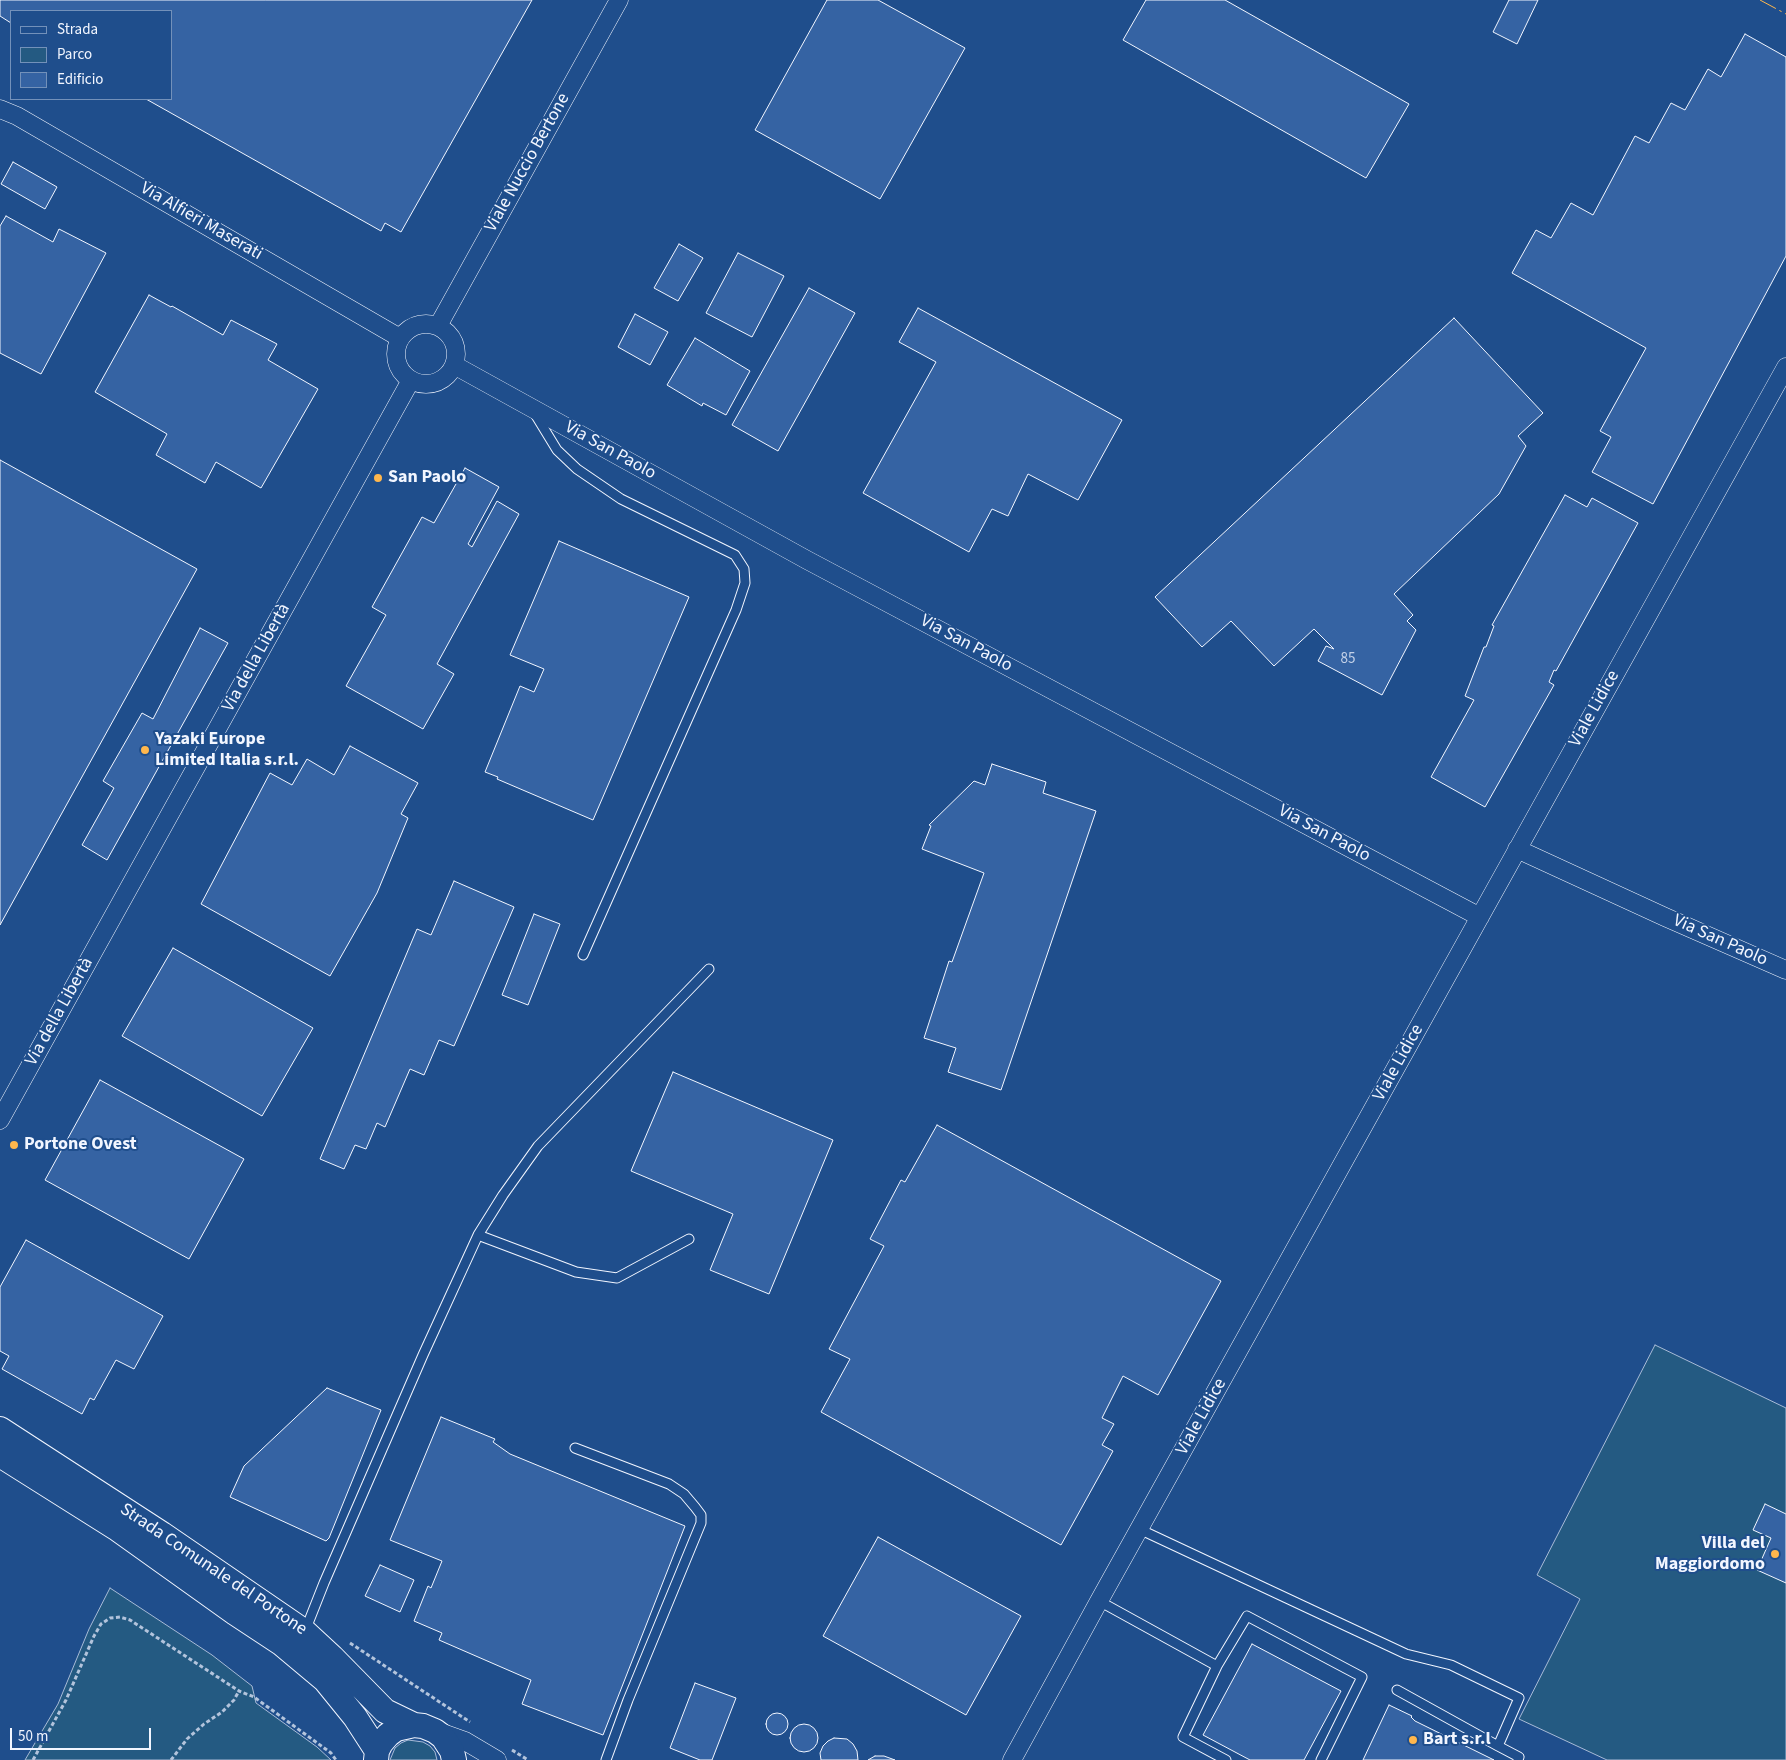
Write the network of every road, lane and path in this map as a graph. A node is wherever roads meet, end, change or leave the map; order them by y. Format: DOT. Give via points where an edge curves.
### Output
graph roads {
  1 [pos="619,0"];
  2 [pos="0,109"];
  3 [pos="438,326"];
  4 [pos="400,338"];
  5 [pos="454,365"];
  6 [pos="1786,367"];
  7 [pos="411,380"];
  8 [pos="531,408"];
  9 [pos="1517,849"];
  10 [pos="1480,917"];
  11 [pos="584,955"];
  12 [pos="709,969"];
  13 [pos="1786,970"];
  14 [pos="0,1120"];
  15 [pos="478,1236"];
  16 [pos="689,1239"];
  17 [pos="0,1429"];
  18 [pos="574,1448"];
  19 [pos="0,1455"];
  20 [pos="1139,1529"];
  21 [pos="1099,1601"];
  22 [pos="305,1632"];
  23 [pos="1218,1666"];
  24 [pos="1397,1690"];
  25 [pos="240,1691"];
  26 [pos="424,1728"];
  27 [pos="1498,1746"];
  28 [pos="376,1756"];
  29 [pos="457,1757"];
  30 [pos="33,1760"];
  31 [pos="171,1760"];
  32 [pos="336,1760"];
  33 [pos="497,1760"];
  34 [pos="606,1760"];
  35 [pos="1012,1760"];
  36 [pos="1226,1760"];
  37 [pos="1321,1760"];
  38 [pos="1518,1760"];
  1 -- 3 [label="street, Viale Nuccio Bertone"];
  2 -- 4 [label="street, Via Alfieri Maserati"];
  3 -- 4 [label="street" via="421,324"];
  3 -- 5 [label="street" via="446,330 456,347"];
  4 -- 7 [label="street" via="396,347 398,366"];
  5 -- 7 [label="street" via="449,374 431,384"];
  5 -- 8 [label="street, Via San Paolo"];
  6 -- 9 [label="street, Viale Lidice"];
  7 -- 14 [label="street, Via della Libertà"];
  8 -- 10 [label="street, Via San Paolo" via="807,560"];
  8 -- 11 [label="lane" via="557,450 577,469 621,499 735,556 744,569 745,583 736,610"];
  9 -- 10 [label="street, Viale Lidice"];
  9 -- 13 [label="street, Via San Paolo"];
  10 -- 20 [label="street, Viale Lidice"];
  12 -- 15 [label="lane" via="538,1146"];
  15 -- 16 [label="lane" via="576,1272 617,1278"];
  15 -- 22 [label="lane"];
  17 -- 22 [label="street, Strada Comunale del Portone"];
  18 -- 34 [label="lane" via="669,1484 684,1494 701,1516 701,1523"];
  19 -- 28 [label="street, Strada Comunale del Portone" via="116,1528 282,1644 325,1680 355,1716"];
  20 -- 21 [label="street, Viale Lidice"];
  20 -- 27 [label="lane" via="1406,1654 1451,1665 1519,1698"];
  21 -- 23 [label="lane"];
  21 -- 35 [label="street, Viale Lidice"];
  22 -- 26 [label="street, Strada Comunale del Portone" via="385,1711"];
  23 -- 36 [label="lane" via="1183,1737"];
  23 -- 37 [label="lane" via="1247,1616 1362,1677"];
  24 -- 27 [label="lane"];
  25 -- 30 [label="path" via="130,1620 110,1618 101,1624 94,1636 66,1700"];
  25 -- 31 [label="path" via="222,1712 187,1738"];
  25 -- 32 [label="path" via="254,1697 316,1741"];
  26 -- 28 [label="street, Strada Comunale del Portone" via="396,1730 381,1743"];
  26 -- 29 [label="street, Strada Comunale del Portone" via="443,1737"];
  26 -- 33 [label="street, Strada Comunale del Portone" via="465,1741"];
  27 -- 38 [label="lane" via="1519,1757"];
}
